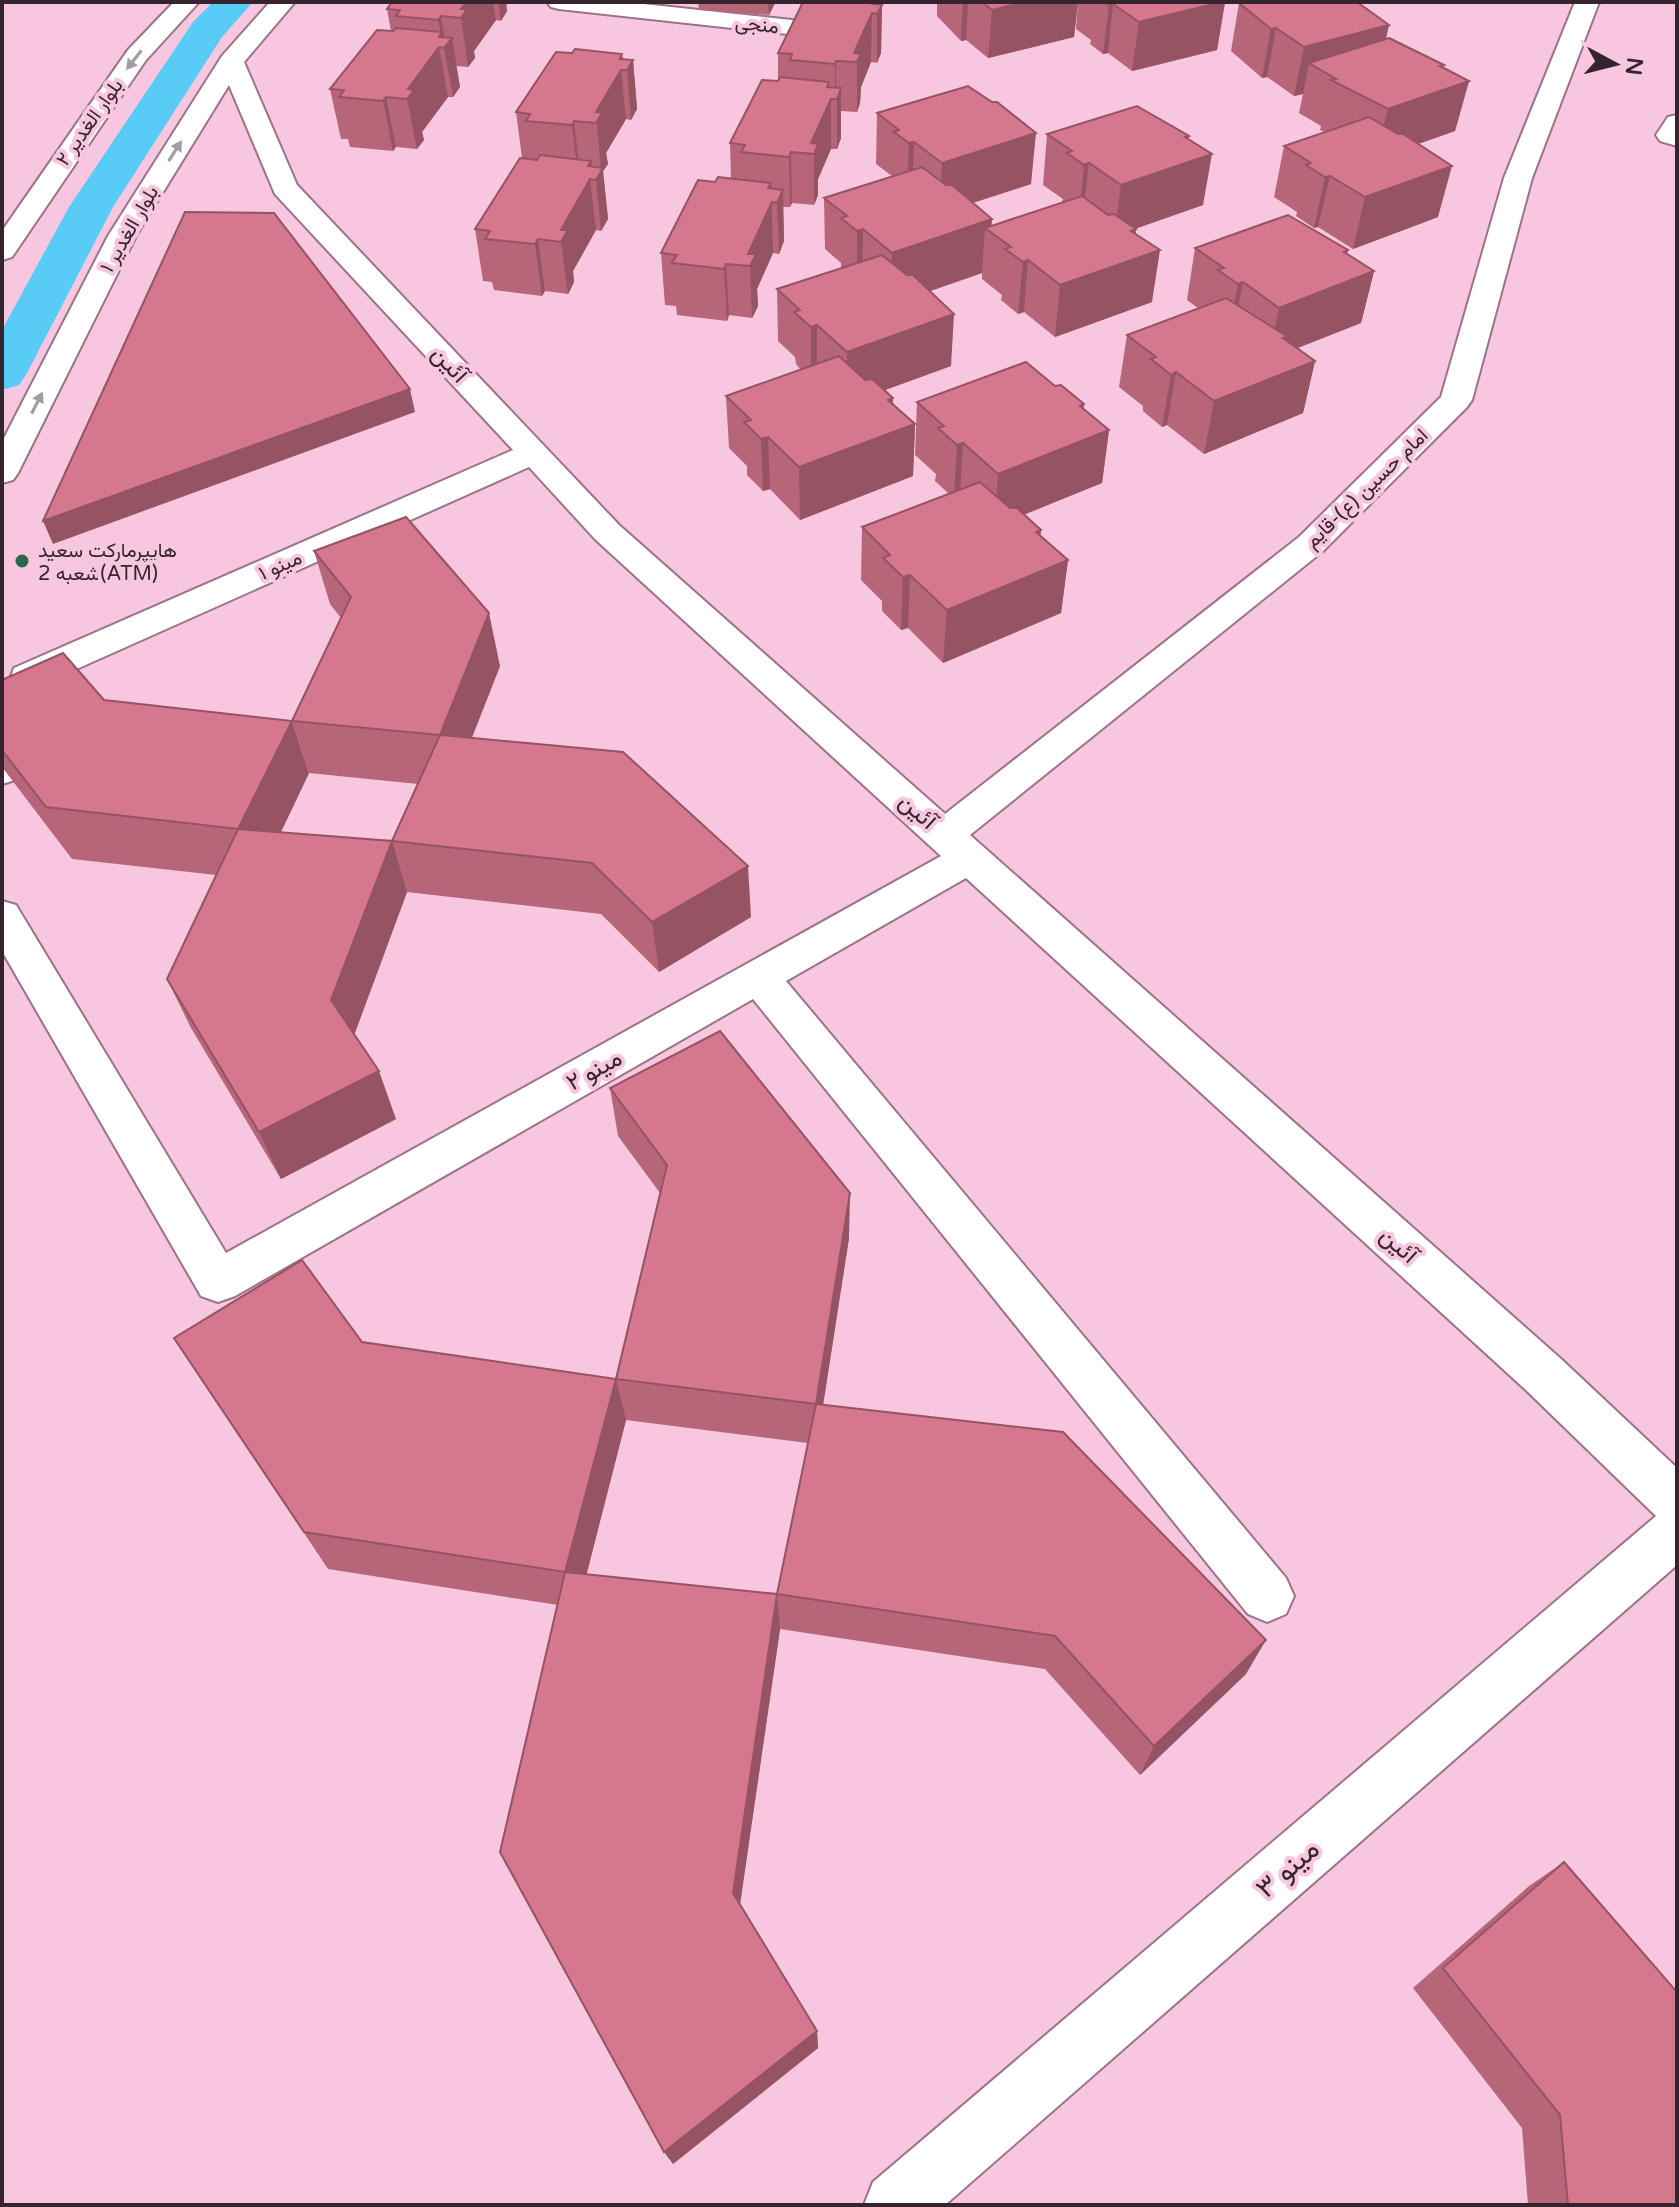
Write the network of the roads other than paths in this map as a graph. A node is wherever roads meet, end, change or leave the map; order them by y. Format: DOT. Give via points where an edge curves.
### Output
graph roads {
  1 [pos="187,2"];
  2 [pos="283,2"];
  3 [pos="559,2"];
  4 [pos="850,2"];
  5 [pos="1587,2"];
  6 [pos="231,61"];
  7 [pos="1677,123"];
  8 [pos="1677,138"];
  9 [pos="2,251"];
  10 [pos="534,453"];
  11 [pos="2,473"];
  12 [pos="2,771"];
  13 [pos="957,847"];
  14 [pos="2,916"];
  15 [pos="759,977"];
  16 [pos="1677,1502"];
  17 [pos="1677,1531"];
  18 [pos="1267,1596"];
  19 [pos="896,2205"];
  1 -- 9 [label="street, بلوار الغدیر ۲, one-way" via="137,55"];
  2 -- 6 [label="street, بلوار الغدیر ۱"];
  3 -- 4 [label="street, منجی" via="815,30"];
  5 -- 13 [label="street, امام حسین (ع)-قایم" via="1518,178 1456,400 1311,544"];
  6 -- 10 [label="street, آئین" via="285,188"];
  11 -- 6 [label="street, بلوار الغدیر ۱, one-way" via="122,236"];
  7 -- 8 [label="street" via="1669,135"];
  10 -- 12 [label="street, مینو ۱" via="27,677"];
  10 -- 13 [label="street, آئین" via="607,532"];
  13 -- 15 [label="street, مینو ۲"];
  13 -- 16 [label="street, آئین" via="1544,1375"];
  14 -- 15 [label="street, مینو ۲" via="218,1281"];
  15 -- 18 [label="street"];
  17 -- 19 [label="street, مینو ۳"];
}
